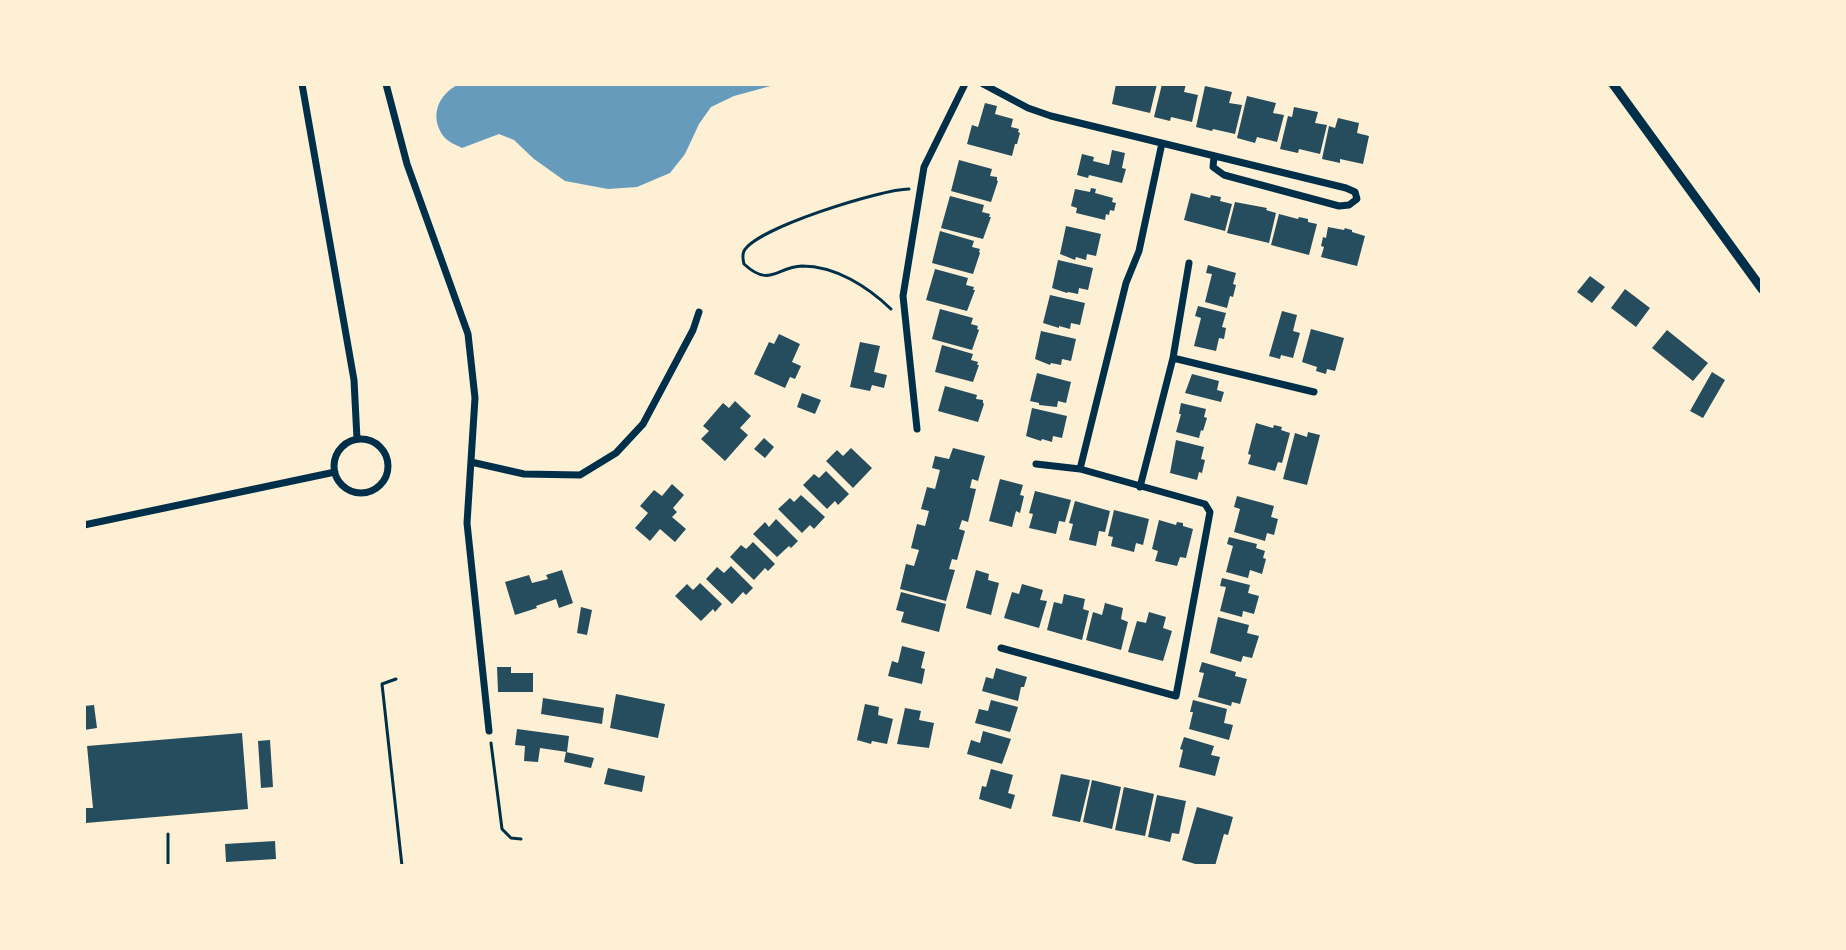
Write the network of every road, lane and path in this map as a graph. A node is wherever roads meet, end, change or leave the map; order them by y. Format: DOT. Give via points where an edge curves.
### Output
graph roads {
  1 [pos="302,84"];
  2 [pos="386,84"];
  3 [pos="965,84"];
  4 [pos="983,84"];
  5 [pos="1613,84"];
  6 [pos="1162,143"];
  7 [pos="1214,157"];
  8 [pos="920,190"];
  9 [pos="1189,263"];
  10 [pos="1762,289"];
  11 [pos="699,312"];
  12 [pos="906,323"];
  13 [pos="1173,358"];
  14 [pos="1314,392"];
  15 [pos="917,429"];
  16 [pos="357,439"];
  17 [pos="471,462"];
  18 [pos="1036,464"];
  19 [pos="1080,469"];
  20 [pos="335,472"];
  21 [pos="1140,487"];
  22 [pos="84,525"];
  23 [pos="1001,648"];
  24 [pos="396,679"];
  25 [pos="489,731"];
  26 [pos="168,834"];
  27 [pos="521,839"];
  28 [pos="168,866"];
  29 [pos="402,866"];
  1 -- 16 [label="street" via="354,380"];
  2 -- 17 [label="street" via="407,164 468,334 475,398"];
  3 -- 8 [label="street" via="924,167"];
  4 -- 6 [label="street" via="1051,116"];
  5 -- 10 [label="street"];
  6 -- 7 [label="street"];
  6 -- 19 [label="street" via="1139,251 1126,283"];
  7 -- 7 [label="street" via="1346,188 1357,199 1339,206 1224,175 1213,167"];
  8 -- 12 [label="street" via="903,296"];
  8 -- 12 [label="path" via="887,192 826,210 761,237 743,256 744,264 766,276 802,266 839,273"];
  9 -- 13 [label="street"];
  11 -- 17 [label="street" via="643,424 616,453 580,475 524,474"];
  12 -- 15 [label="street"];
  13 -- 14 [label="street"];
  13 -- 21 [label="street"];
  16 -- 20 [label="street" via="337,454"];
  16 -- 20 [label="street" via="381,448 387,474 380,485 355,492 343,486"];
  17 -- 25 [label="street" via="467,523"];
  18 -- 19 [label="street"];
  19 -- 21 [label="street"];
  20 -- 22 [label="street"];
  21 -- 23 [label="street" via="1205,504 1210,512 1176,696"];
  24 -- 29 [label="path" via="382,684"];
  25 -- 27 [label="path" via="502,829"];
  26 -- 28 [label="path"];
}
